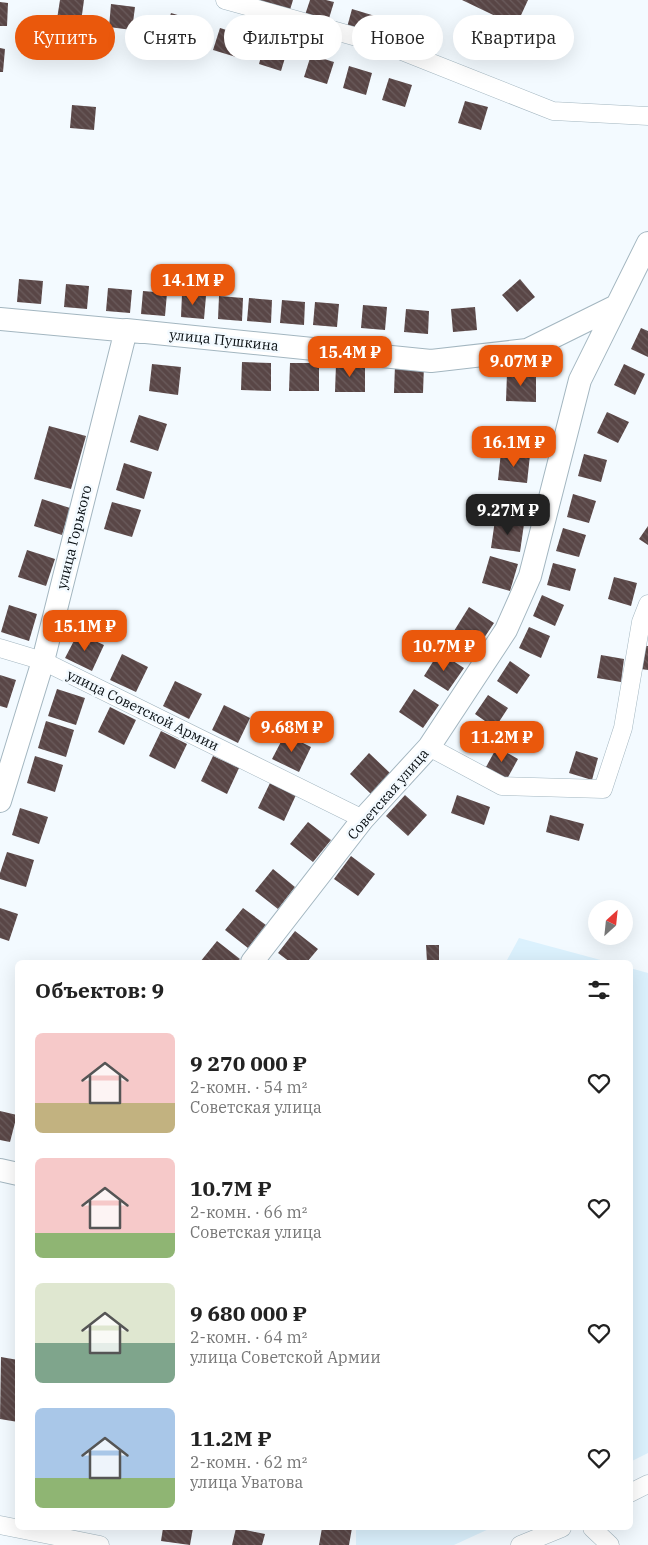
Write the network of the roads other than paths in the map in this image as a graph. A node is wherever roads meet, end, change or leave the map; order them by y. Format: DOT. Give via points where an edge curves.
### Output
graph roads {
  1 [pos="226,0"];
  2 [pos="648,116"];
  3 [pos="648,243"];
  4 [pos="616,306"];
  5 [pos="0,319"];
  6 [pos="126,330"];
  7 [pos="648,604"];
  8 [pos="0,648"];
  9 [pos="43,661"];
  10 [pos="429,747"];
  11 [pos="0,801"];
  12 [pos="363,819"];
  13 [pos="254,960"];
  14 [pos="0,1170"];
  15 [pos="15,1173"];
  16 [pos="648,1484"];
  17 [pos="633,1492"];
  18 [pos="0,1525"];
  19 [pos="15,1528"];
  20 [pos="25,1530"];
  21 [pos="557,1530"];
  22 [pos="594,1530"];
  23 [pos="100,1545"];
  24 [pos="520,1545"];
  25 [pos="610,1545"];
  1 -- 2 [label="street" via="389,46 553,111"];
  3 -- 4 [label="street, Советская улица"];
  4 -- 6 [label="street, улица Пушкина" via="527,350 431,361"];
  4 -- 10 [label="street, Советская улица" via="580,380 530,576 506,630"];
  5 -- 6 [label="street, улица Пушкина"];
  6 -- 9 [label="street, улица Горького"];
  7 -- 10 [label="street" via="641,622 623,728 603,789 502,786"];
  8 -- 9 [label="street, улица Советской Армии"];
  9 -- 11 [label="street, улица Горького"];
  9 -- 12 [label="street, улица Советской Армии"];
  10 -- 12 [label="street, Советская улица"];
  12 -- 13 [label="street, Советская улица"];
  14 -- 15 [label="street"];
  16 -- 17 [label="street"];
  18 -- 19 [label="street"];
  20 -- 23 [label="street"];
  21 -- 24 [label="street"];
  22 -- 25 [label="street"];
}
